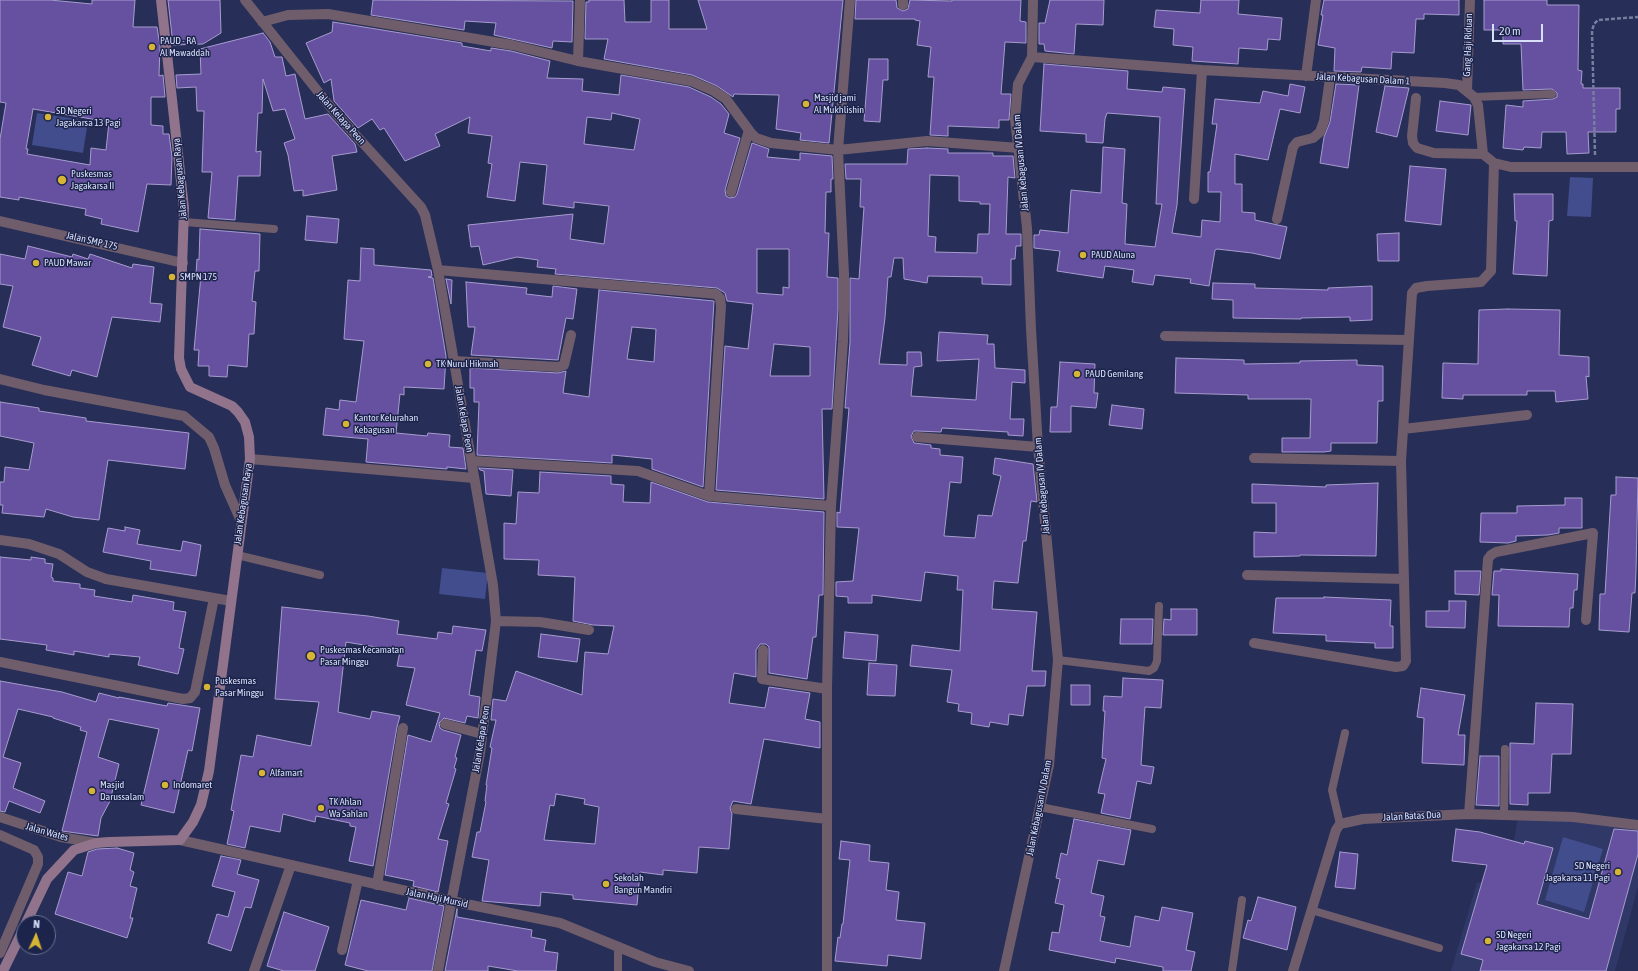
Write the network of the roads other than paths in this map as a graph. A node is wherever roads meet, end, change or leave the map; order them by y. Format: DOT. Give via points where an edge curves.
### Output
graph roads {
  1 [pos="161,0"];
  2 [pos="245,0"];
  3 [pos="575,0"];
  4 [pos="580,0"];
  5 [pos="850,0"];
  6 [pos="1033,0"];
  7 [pos="1316,0"];
  8 [pos="1470,0"];
  9 [pos="262,22"];
  10 [pos="1032,57"];
  11 [pos="574,60"];
  12 [pos="1202,70"];
  13 [pos="1306,76"];
  14 [pos="1330,78"];
  15 [pos="1471,94"];
  16 [pos="1552,94"];
  17 [pos="1416,98"];
  18 [pos="749,130"];
  19 [pos="1019,148"];
  20 [pos="838,150"];
  21 [pos="1484,154"];
  22 [pos="1494,163"];
  23 [pos="1638,167"];
  24 [pos="731,192"];
  25 [pos="1194,199"];
  26 [pos="1277,219"];
  27 [pos="0,221"];
  28 [pos="184,222"];
  29 [pos="274,229"];
  30 [pos="183,263"];
  31 [pos="438,270"];
  32 [pos="571,335"];
  33 [pos="1165,336"];
  34 [pos="1408,340"];
  35 [pos="454,360"];
  36 [pos="0,379"];
  37 [pos="1528,415"];
  38 [pos="1403,429"];
  39 [pos="917,437"];
  40 [pos="1038,447"];
  41 [pos="1254,458"];
  42 [pos="250,459"];
  43 [pos="472,461"];
  44 [pos="1401,461"];
  45 [pos="474,478"];
  46 [pos="709,496"];
  47 [pos="830,506"];
  48 [pos="241,521"];
  49 [pos="0,540"];
  50 [pos="237,556"];
  51 [pos="320,575"];
  52 [pos="1247,575"];
  53 [pos="1404,579"];
  54 [pos="214,598"];
  55 [pos="231,600"];
  56 [pos="1159,606"];
  57 [pos="1586,620"];
  58 [pos="496,621"];
  59 [pos="589,630"];
  60 [pos="1254,643"];
  61 [pos="763,650"];
  62 [pos="1058,660"];
  63 [pos="0,662"];
  64 [pos="827,689"];
  65 [pos="445,724"];
  66 [pos="403,728"];
  67 [pos="1345,733"];
  68 [pos="482,734"];
  69 [pos="1506,749"];
  70 [pos="1040,807"];
  71 [pos="736,809"];
  72 [pos="1469,814"];
  73 [pos="1504,814"];
  74 [pos="0,817"];
  75 [pos="827,819"];
  76 [pos="1340,824"];
  77 [pos="1638,825"];
  78 [pos="1152,829"];
  79 [pos="0,835"];
  80 [pos="180,840"];
  81 [pos="96,844"];
  82 [pos="291,865"];
  83 [pos="358,880"];
  84 [pos="377,884"];
  85 [pos="1242,900"];
  86 [pos="451,901"];
  87 [pos="1311,910"];
  88 [pos="30,915"];
  89 [pos="16,943"];
  90 [pos="618,946"];
  91 [pos="1439,948"];
  92 [pos="342,950"];
  93 [pos="0,952"];
  94 [pos="3,967"];
  95 [pos="254,971"];
  96 [pos="438,971"];
  97 [pos="618,971"];
  98 [pos="689,971"];
  99 [pos="827,971"];
  100 [pos="1004,971"];
  101 [pos="1232,971"];
  102 [pos="1293,971"];
  1 -- 28 [label="main road, Jalan Kebagusan Raya" via="183,187"];
  2 -- 9 [label="street, Jalan Kelapa Peon"];
  3 -- 11 [label="street"];
  4 -- 11 [label="street"];
  5 -- 20 [label="street"];
  6 -- 10 [label="street, Jalan Kebagusan IV Dalam"];
  7 -- 13 [label="street"];
  8 -- 15 [label="street, Gang Haji Riduan"];
  9 -- 11 [label="street" via="288,15 328,14 512,45"];
  9 -- 31 [label="street, Jalan Kelapa Peon" via="332,109 421,207"];
  10 -- 12 [label="street, Jalan Kebagusan Dalam 1"];
  10 -- 19 [label="street, Jalan Kebagusan IV Dalam" via="1018,84 1015,119"];
  11 -- 18 [label="street" via="701,85 726,99"];
  12 -- 13 [label="street, Jalan Kebagusan Dalam 1"];
  12 -- 25 [label="street"];
  13 -- 14 [label="street, Jalan Kebagusan Dalam 1"];
  14 -- 15 [label="street, Jalan Kebagusan Dalam 1" via="1446,83 1459,85"];
  14 -- 26 [label="street" via="1320,132 1313,138 1297,142 1293,147"];
  15 -- 16 [label="lane"];
  15 -- 21 [label="street" via="1478,105"];
  17 -- 21 [label="street" via="1412,136 1416,148 1434,153"];
  18 -- 20 [label="street" via="756,138 771,143"];
  18 -- 24 [label="street"];
  19 -- 20 [label="street" via="927,141"];
  19 -- 40 [label="street, Jalan Kebagusan IV Dalam" via="1028,246"];
  20 -- 47 [label="street" via="844,309"];
  21 -- 22 [label="street"];
  22 -- 23 [label="street" via="1511,167"];
  22 -- 34 [label="street" via="1491,271 1481,282 1416,288 1412,293"];
  27 -- 30 [label="street, Jalan SMP 175"];
  28 -- 29 [label="lane"];
  28 -- 30 [label="main road, Jalan Kebagusan Raya"];
  30 -- 42 [label="main road, Jalan Kebagusan Raya" via="181,370 190,387 232,406 238,412 245,422 249,437"];
  31 -- 35 [label="street, Jalan Kelapa Peon"];
  31 -- 46 [label="street" via="716,294 720,298 721,306"];
  32 -- 35 [label="street" via="564,365 558,367"];
  33 -- 34 [label="street"];
  34 -- 38 [label="street"];
  35 -- 43 [label="street, Jalan Kelapa Peon"];
  36 -- 48 [label="street" via="44,390 184,416 211,442 225,486"];
  37 -- 38 [label="street"];
  38 -- 44 [label="street"];
  39 -- 40 [label="street"];
  40 -- 62 [label="street, Jalan Kebagusan IV Dalam"];
  41 -- 44 [label="street"];
  42 -- 45 [label="street"];
  42 -- 48 [label="main road, Jalan Kebagusan Raya"];
  43 -- 45 [label="street, Jalan Kelapa Peon"];
  43 -- 46 [label="street" via="638,471"];
  44 -- 53 [label="street"];
  45 -- 58 [label="street, Jalan Kelapa Peon" via="493,586"];
  46 -- 47 [label="street"];
  47 -- 64 [label="street"];
  48 -- 50 [label="main road, Jalan Kebagusan Raya"];
  49 -- 54 [label="street" via="29,544 59,554 87,572 106,579"];
  50 -- 51 [label="lane"];
  50 -- 55 [label="main road, Jalan Kebagusan Raya"];
  52 -- 53 [label="street"];
  53 -- 60 [label="street" via="1406,661 1403,666 1396,667"];
  54 -- 55 [label="street"];
  54 -- 63 [label="street" via="195,692 190,698 183,699"];
  55 -- 80 [label="main road, Jalan Kebagusan Raya" via="206,790 193,822"];
  56 -- 62 [label="lane" via="1157,661 1154,668 1149,671"];
  57 -- 72 [label="street" via="1593,533 1496,552 1488,559"];
  58 -- 59 [label="street" via="525,620"];
  58 -- 68 [label="street, Jalan Kelapa Peon"];
  61 -- 64 [label="street" via="762,679"];
  62 -- 70 [label="street, Jalan Kebagusan IV Dalam" via="1049,765"];
  64 -- 75 [label="street"];
  65 -- 68 [label="street"];
  66 -- 84 [label="street"];
  67 -- 76 [label="lane" via="1332,790"];
  68 -- 86 [label="street, Jalan Kelapa Peon"];
  69 -- 73 [label="lane"];
  70 -- 78 [label="lane"];
  70 -- 100 [label="street, Jalan Kebagusan IV Dalam"];
  71 -- 75 [label="street"];
  72 -- 73 [label="street, Jalan Batas Dua"];
  72 -- 76 [label="street, Jalan Batas Dua" via="1363,819"];
  73 -- 77 [label="street, Jalan Batas Dua" via="1573,817"];
  74 -- 81 [label="street, Jalan Wates" via="60,837"];
  75 -- 99 [label="street"];
  76 -- 87 [label="street"];
  79 -- 93 [label="street" via="34,850 38,864"];
  80 -- 81 [label="main road"];
  80 -- 82 [label="street, Jalan Haji Mursid"];
  81 -- 88 [label="main road" via="74,850 63,860 47,879"];
  82 -- 83 [label="street, Jalan Haji Mursid"];
  82 -- 95 [label="street"];
  83 -- 84 [label="street, Jalan Haji Mursid"];
  83 -- 92 [label="street"];
  84 -- 86 [label="street, Jalan Haji Mursid"];
  85 -- 101 [label="lane"];
  86 -- 90 [label="street, Jalan Haji Mursid" via="560,923"];
  86 -- 96 [label="street, Jalan Kelapa Peon"];
  87 -- 91 [label="lane"];
  87 -- 102 [label="street"];
  89 -- 94 [label="main road"];
  90 -- 97 [label="lane"];
  90 -- 98 [label="street, Jalan Haji Mursid" via="655,962"];
}
